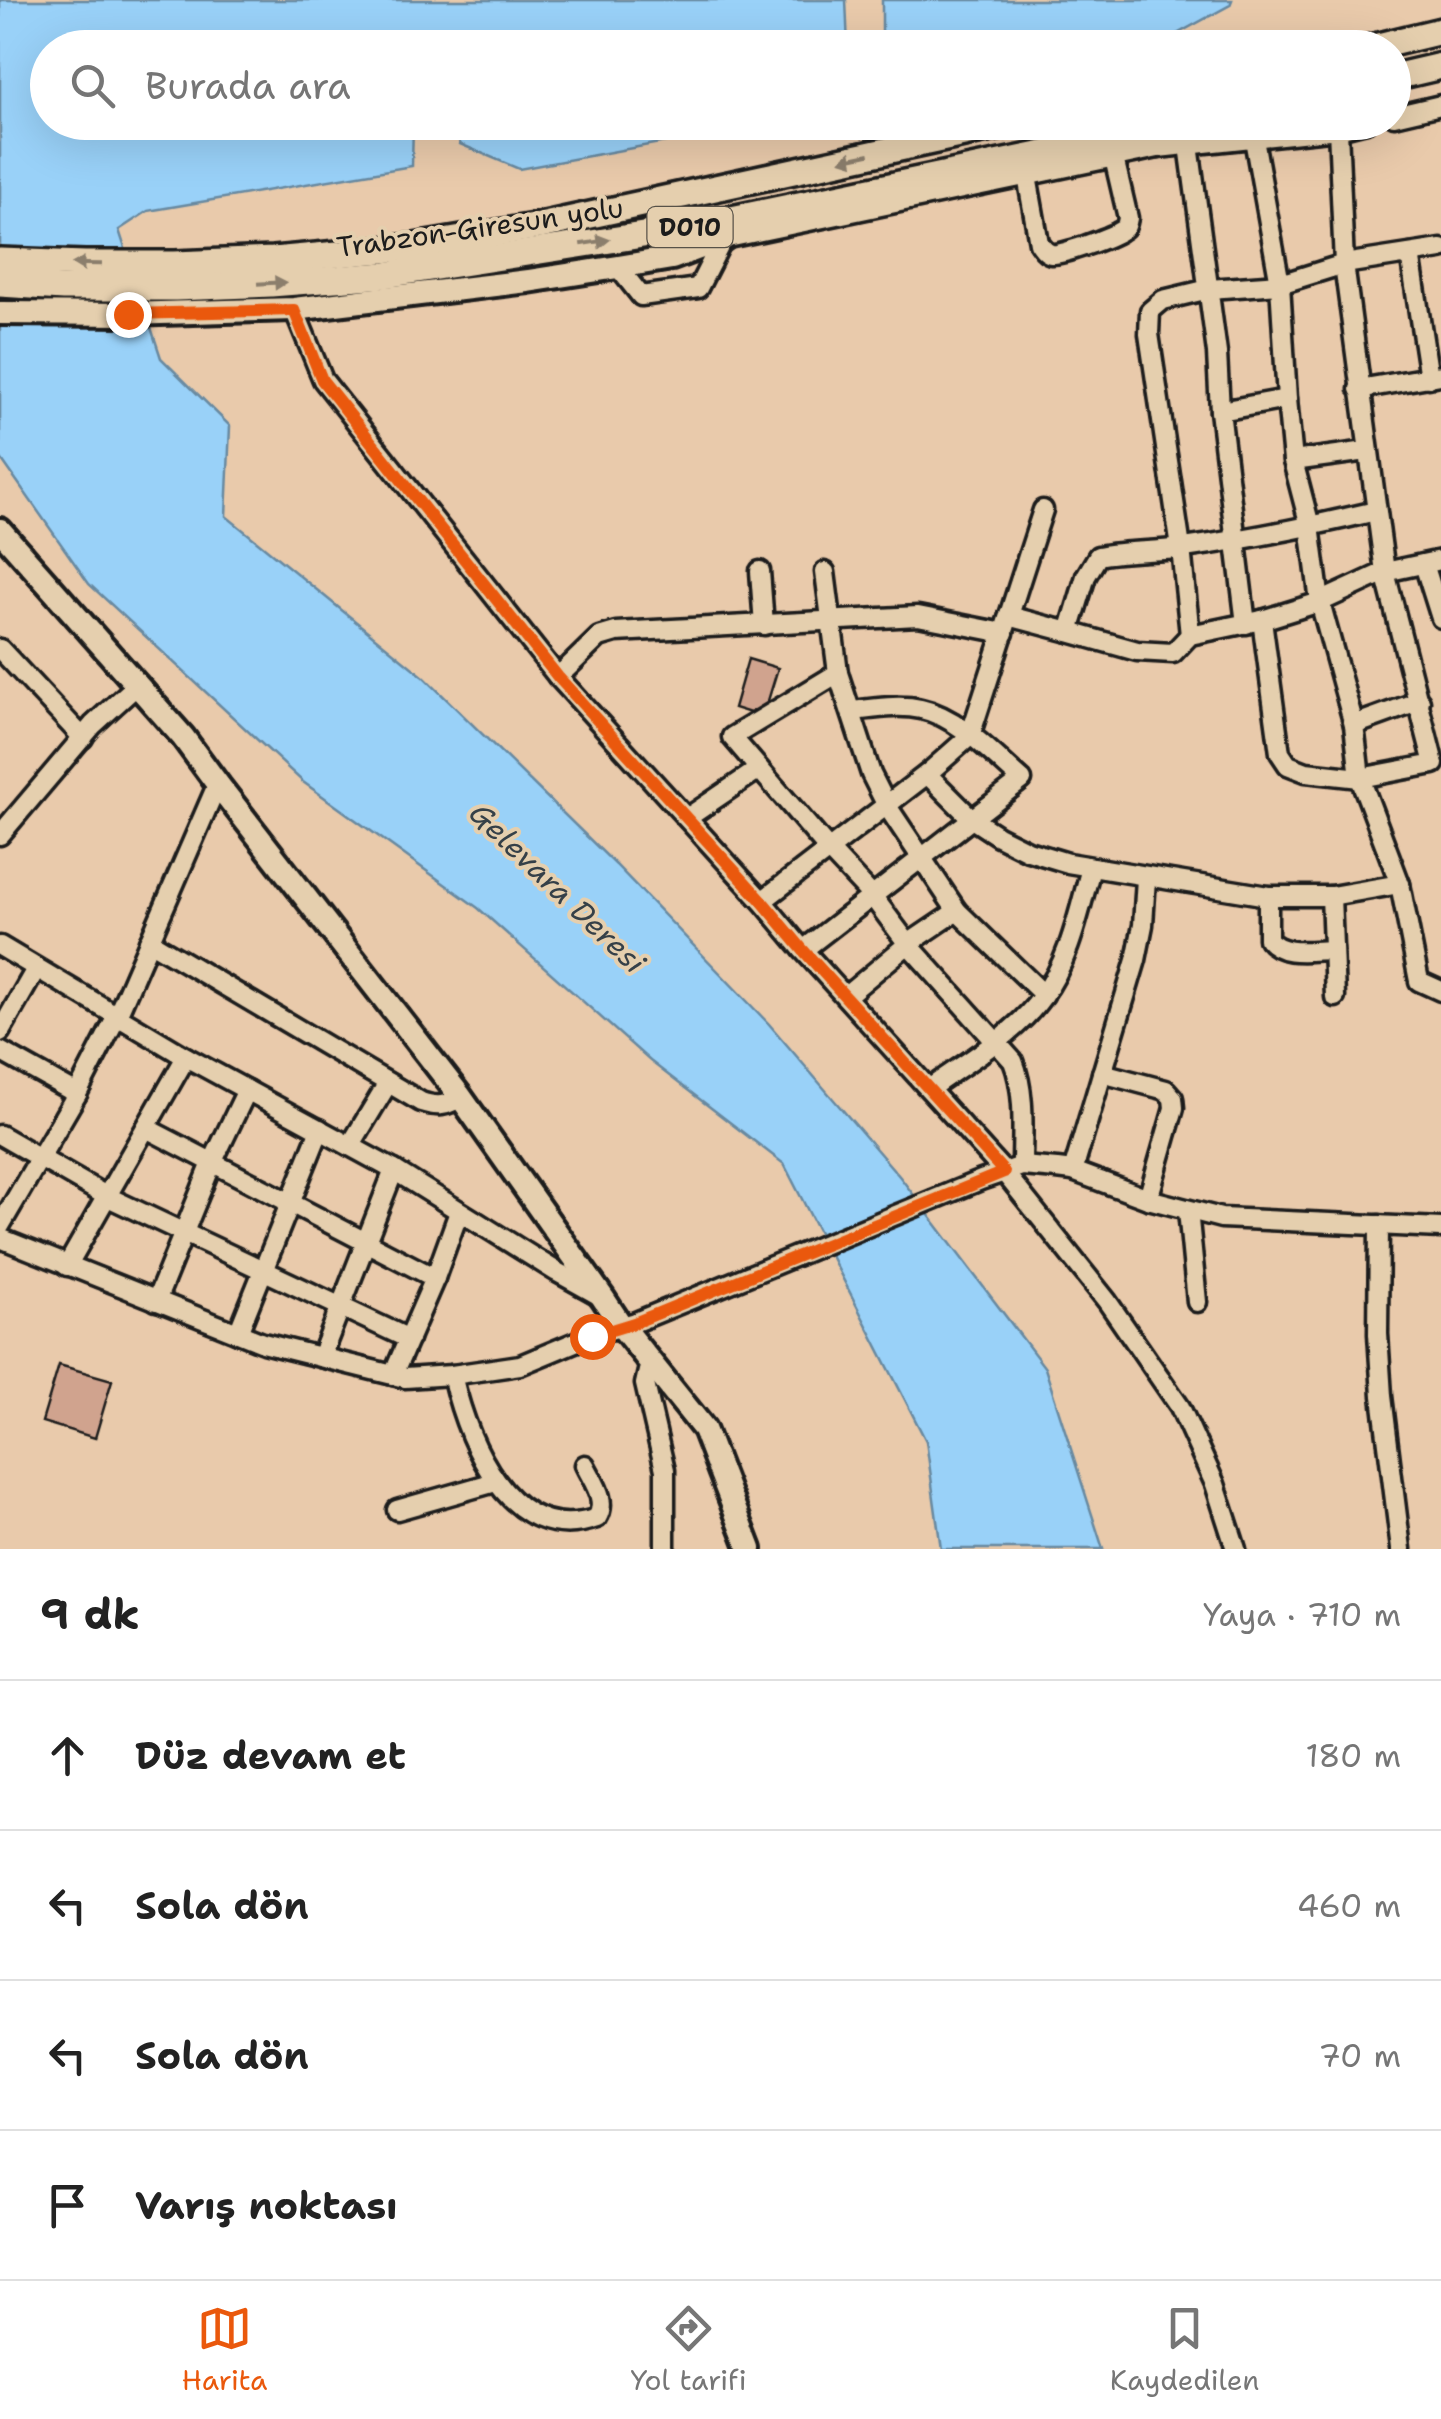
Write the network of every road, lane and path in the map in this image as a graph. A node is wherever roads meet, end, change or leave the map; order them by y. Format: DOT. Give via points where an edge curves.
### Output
graph roads {
  1 [pos="1441,31"];
  2 [pos="1411,38"];
  3 [pos="1441,66"];
  4 [pos="1411,74"];
  5 [pos="1441,105"];
  6 [pos="1411,112"];
  7 [pos="936,140"];
  8 [pos="1156,140"];
  9 [pos="1194,140"];
  10 [pos="1254,140"];
  11 [pos="1338,140"];
  12 [pos="1114,158"];
  13 [pos="1027,176"];
  14 [pos="728,228"];
  15 [pos="1441,249"];
  16 [pos="1410,254"];
  17 [pos="0,260"];
  18 [pos="1344,264"];
  19 [pos="618,267"];
  20 [pos="0,284"];
  21 [pos="1280,284"];
  22 [pos="176,288"];
  23 [pos="1208,289"];
  24 [pos="294,310"];
  25 [pos="0,313"];
  26 [pos="1435,376"];
  27 [pos="1360,388"];
  28 [pos="1287,399"];
  29 [pos="1220,411"];
  30 [pos="1367,451"];
  31 [pos="1293,461"];
  32 [pos="1043,510"];
  33 [pos="1376,510"];
  34 [pos="1310,526"];
  35 [pos="0,530"];
  36 [pos="1237,538"];
  37 [pos="1182,548"];
  38 [pos="1432,562"];
  39 [pos="760,571"];
  40 [pos="825,572"];
  41 [pos="1385,572"];
  42 [pos="1320,602"];
  43 [pos="1441,618"];
  44 [pos="830,622"];
  45 [pos="1254,622"];
  46 [pos="764,624"];
  47 [pos="1006,625"];
  48 [pos="1069,632"];
  49 [pos="1190,636"];
  50 [pos="0,649"];
  51 [pos="838,673"];
  52 [pos="558,677"];
  53 [pos="137,685"];
  54 [pos="1420,700"];
  55 [pos="851,711"];
  56 [pos="1354,725"];
  57 [pos="970,736"];
  58 [pos="83,738"];
  59 [pos="1438,764"];
  60 [pos="759,769"];
  61 [pos="927,774"];
  62 [pos="1360,778"];
  63 [pos="218,786"];
  64 [pos="888,806"];
  65 [pos="7,813"];
  66 [pos="687,818"];
  67 [pos="972,819"];
  68 [pos="0,836"];
  69 [pos="829,850"];
  70 [pos="924,858"];
  71 [pos="1091,868"];
  72 [pos="1146,878"];
  73 [pos="1400,884"];
  74 [pos="873,896"];
  75 [pos="1268,896"];
  76 [pos="1331,896"];
  77 [pos="762,901"];
  78 [pos="956,910"];
  79 [pos="149,942"];
  80 [pos="908,944"];
  81 [pos="0,946"];
  82 [pos="803,950"];
  83 [pos="1333,950"];
  84 [pos="36,968"];
  85 [pos="1441,991"];
  86 [pos="846,996"];
  87 [pos="1044,996"];
  88 [pos="1335,997"];
  89 [pos="118,1016"];
  90 [pos="0,1032"];
  91 [pos="996,1041"];
  92 [pos="0,1051"];
  93 [pos="186,1058"];
  94 [pos="1102,1073"];
  95 [pos="388,1083"];
  96 [pos="929,1089"];
  97 [pos="247,1090"];
  98 [pos="77,1094"];
  99 [pos="460,1096"];
  100 [pos="146,1128"];
  101 [pos="320,1129"];
  102 [pos="0,1135"];
  103 [pos="350,1146"];
  104 [pos="40,1160"];
  105 [pos="212,1163"];
  106 [pos="1013,1169"];
  107 [pos="394,1170"];
  108 [pos="1073,1171"];
  109 [pos="108,1197"];
  110 [pos="1148,1200"];
  111 [pos="290,1203"];
  112 [pos="1188,1210"];
  113 [pos="459,1212"];
  114 [pos="1,1220"];
  115 [pos="1379,1225"];
  116 [pos="1441,1228"];
  117 [pos="183,1233"];
  118 [pos="0,1238"];
  119 [pos="366,1242"];
  120 [pos="67,1266"];
  121 [pos="262,1272"];
  122 [pos="435,1278"];
  123 [pos="604,1298"];
  124 [pos="156,1301"];
  125 [pos="1197,1302"];
  126 [pos="340,1308"];
  127 [pos="628,1325"];
  128 [pos="238,1334"];
  129 [pos="409,1339"];
  130 [pos="321,1358"];
  131 [pos="652,1365"];
  132 [pos="394,1375"];
  133 [pos="452,1376"];
  134 [pos="585,1465"];
  135 [pos="492,1482"];
  136 [pos="396,1510"];
  137 [pos="665,1549"];
  138 [pos="750,1549"];
  139 [pos="1236,1549"];
  140 [pos="1401,1549"];
  1 -- 2 [label="highway"];
  3 -- 4 [label="highway"];
  5 -- 6 [label="street"];
  7 -- 22 [label="highway, Trabzon-Giresun yolu / D010, one-way" via="540,226 273,260"];
  8 -- 12 [label="street"];
  8 -- 14 [label="highway, Trabzon-Giresun yolu / D010"];
  9 -- 23 [label="street"];
  10 -- 21 [label="street"];
  11 -- 18 [label="street"];
  12 -- 13 [label="street"];
  12 -- 13 [label="street" via="1126,226 1056,254 1039,243"];
  13 -- 14 [label="street"];
  14 -- 19 [label="main road" via="672,258"];
  14 -- 19 [label="street" via="698,288 641,296"];
  22 -- 14 [label="highway, Trabzon-Giresun yolu / D010, one-way" via="385,275 688,228"];
  15 -- 16 [label="street"];
  16 -- 18 [label="street"];
  16 -- 26 [label="street"];
  22 -- 17 [label="highway, Trabzon-Giresun yolu / D010, one-way" via="85,264"];
  18 -- 21 [label="street"];
  18 -- 27 [label="street"];
  19 -- 24 [label="main road"];
  20 -- 22 [label="highway, Trabzon-Giresun yolu / D010"];
  21 -- 23 [label="street"];
  21 -- 28 [label="street"];
  22 -- 24 [label="main road"];
  22 -- 25 [label="main road"];
  23 -- 29 [label="street"];
  23 -- 37 [label="street" via="1162,300 1150,310"];
  24 -- 52 [label="street" via="322,380"];
  26 -- 27 [label="street"];
  27 -- 30 [label="street"];
  28 -- 29 [label="street"];
  28 -- 31 [label="street"];
  29 -- 36 [label="street"];
  30 -- 31 [label="street"];
  30 -- 33 [label="street"];
  31 -- 34 [label="street"];
  32 -- 47 [label="street"];
  33 -- 34 [label="street"];
  33 -- 41 [label="street"];
  34 -- 36 [label="street"];
  34 -- 42 [label="street"];
  35 -- 53 [label="main road"];
  36 -- 37 [label="street"];
  36 -- 45 [label="street"];
  37 -- 48 [label="street" via="1098,556"];
  37 -- 49 [label="street"];
  38 -- 41 [label="street"];
  38 -- 43 [label="street"];
  39 -- 46 [label="street"];
  40 -- 44 [label="street"];
  41 -- 42 [label="street"];
  41 -- 54 [label="street"];
  42 -- 45 [label="street"];
  42 -- 56 [label="street"];
  44 -- 46 [label="street"];
  44 -- 47 [label="street" via="918,616"];
  44 -- 51 [label="street"];
  45 -- 49 [label="street"];
  45 -- 62 [label="street" via="1280,753 1288,765"];
  46 -- 52 [label="street" via="616,632 600,637"];
  47 -- 48 [label="street"];
  47 -- 57 [label="street"];
  48 -- 49 [label="street" via="1137,651 1174,653"];
  50 -- 58 [label="street"];
  51 -- 55 [label="street"];
  51 -- 60 [label="street" via="732,737"];
  52 -- 66 [label="street"];
  53 -- 58 [label="street"];
  53 -- 63 [label="main road"];
  54 -- 56 [label="street"];
  54 -- 59 [label="street"];
  55 -- 57 [label="street" via="920,708"];
  55 -- 64 [label="street"];
  56 -- 62 [label="street"];
  57 -- 61 [label="street"];
  57 -- 67 [label="street" via="1022,780"];
  58 -- 65 [label="street"];
  59 -- 62 [label="street"];
  60 -- 66 [label="street"];
  60 -- 69 [label="street"];
  61 -- 64 [label="street"];
  61 -- 67 [label="street"];
  62 -- 73 [label="street"];
  63 -- 79 [label="street"];
  63 -- 99 [label="main road"];
  64 -- 69 [label="street"];
  64 -- 70 [label="street"];
  65 -- 68 [label="street"];
  66 -- 77 [label="street"];
  67 -- 70 [label="street"];
  67 -- 71 [label="street" via="1028,851"];
  69 -- 74 [label="street"];
  69 -- 77 [label="street"];
  70 -- 74 [label="street"];
  70 -- 78 [label="street"];
  71 -- 72 [label="street"];
  71 -- 87 [label="street" via="1077,922"];
  72 -- 75 [label="street"];
  72 -- 94 [label="street" via="1136,960"];
  73 -- 76 [label="street"];
  73 -- 85 [label="street" via="1419,981"];
  74 -- 80 [label="street"];
  74 -- 82 [label="street"];
  75 -- 76 [label="street"];
  75 -- 83 [label="street" via="1272,945"];
  76 -- 83 [label="street"];
  77 -- 82 [label="street"];
  78 -- 80 [label="street"];
  78 -- 87 [label="street"];
  79 -- 89 [label="street"];
  79 -- 95 [label="street"];
  80 -- 86 [label="street"];
  80 -- 91 [label="street"];
  81 -- 84 [label="street"];
  82 -- 86 [label="street"];
  83 -- 88 [label="street"];
  84 -- 89 [label="street"];
  84 -- 90 [label="street"];
  86 -- 96 [label="street"];
  87 -- 91 [label="street"];
  89 -- 93 [label="street"];
  89 -- 98 [label="street"];
  91 -- 96 [label="street"];
  91 -- 106 [label="street" via="1018,1074"];
  92 -- 98 [label="street"];
  93 -- 97 [label="street"];
  93 -- 100 [label="street"];
  94 -- 108 [label="street"];
  94 -- 110 [label="street" via="1166,1090 1173,1098"];
  95 -- 99 [label="street" via="428,1104"];
  95 -- 103 [label="street"];
  96 -- 106 [label="street"];
  97 -- 101 [label="street"];
  97 -- 105 [label="street"];
  98 -- 104 [label="street"];
  99 -- 123 [label="main road"];
  100 -- 105 [label="street"];
  100 -- 109 [label="street"];
  101 -- 103 [label="street"];
  101 -- 111 [label="street"];
  102 -- 104 [label="street"];
  103 -- 107 [label="street"];
  104 -- 109 [label="street"];
  104 -- 114 [label="street"];
  105 -- 111 [label="street"];
  105 -- 117 [label="street"];
  106 -- 108 [label="street"];
  106 -- 127 [label="street"];
  106 -- 139 [label="street" via="1180,1407"];
  107 -- 113 [label="street"];
  107 -- 119 [label="street"];
  108 -- 110 [label="street"];
  109 -- 117 [label="street"];
  109 -- 120 [label="street"];
  110 -- 112 [label="street"];
  111 -- 119 [label="street"];
  111 -- 121 [label="street"];
  112 -- 115 [label="street" via="1221,1218"];
  112 -- 125 [label="street"];
  113 -- 122 [label="street"];
  113 -- 123 [label="street"];
  115 -- 116 [label="street"];
  115 -- 140 [label="street" via="1382,1396"];
  117 -- 121 [label="street"];
  117 -- 124 [label="street"];
  118 -- 120 [label="street"];
  119 -- 122 [label="street"];
  119 -- 126 [label="street"];
  120 -- 124 [label="street"];
  121 -- 126 [label="street"];
  121 -- 128 [label="street"];
  122 -- 129 [label="street"];
  123 -- 127 [label="main road"];
  124 -- 128 [label="street"];
  126 -- 129 [label="street"];
  126 -- 130 [label="street"];
  127 -- 131 [label="main road"];
  127 -- 133 [label="street" via="520,1365"];
  128 -- 130 [label="street"];
  129 -- 132 [label="street"];
  130 -- 132 [label="street"];
  131 -- 137 [label="street" via="645,1384 665,1470"];
  131 -- 138 [label="main road" via="704,1429"];
  132 -- 133 [label="street"];
  133 -- 135 [label="street"];
  134 -- 135 [label="street" via="601,1513 557,1535 522,1524"];
  135 -- 136 [label="street"];
}
